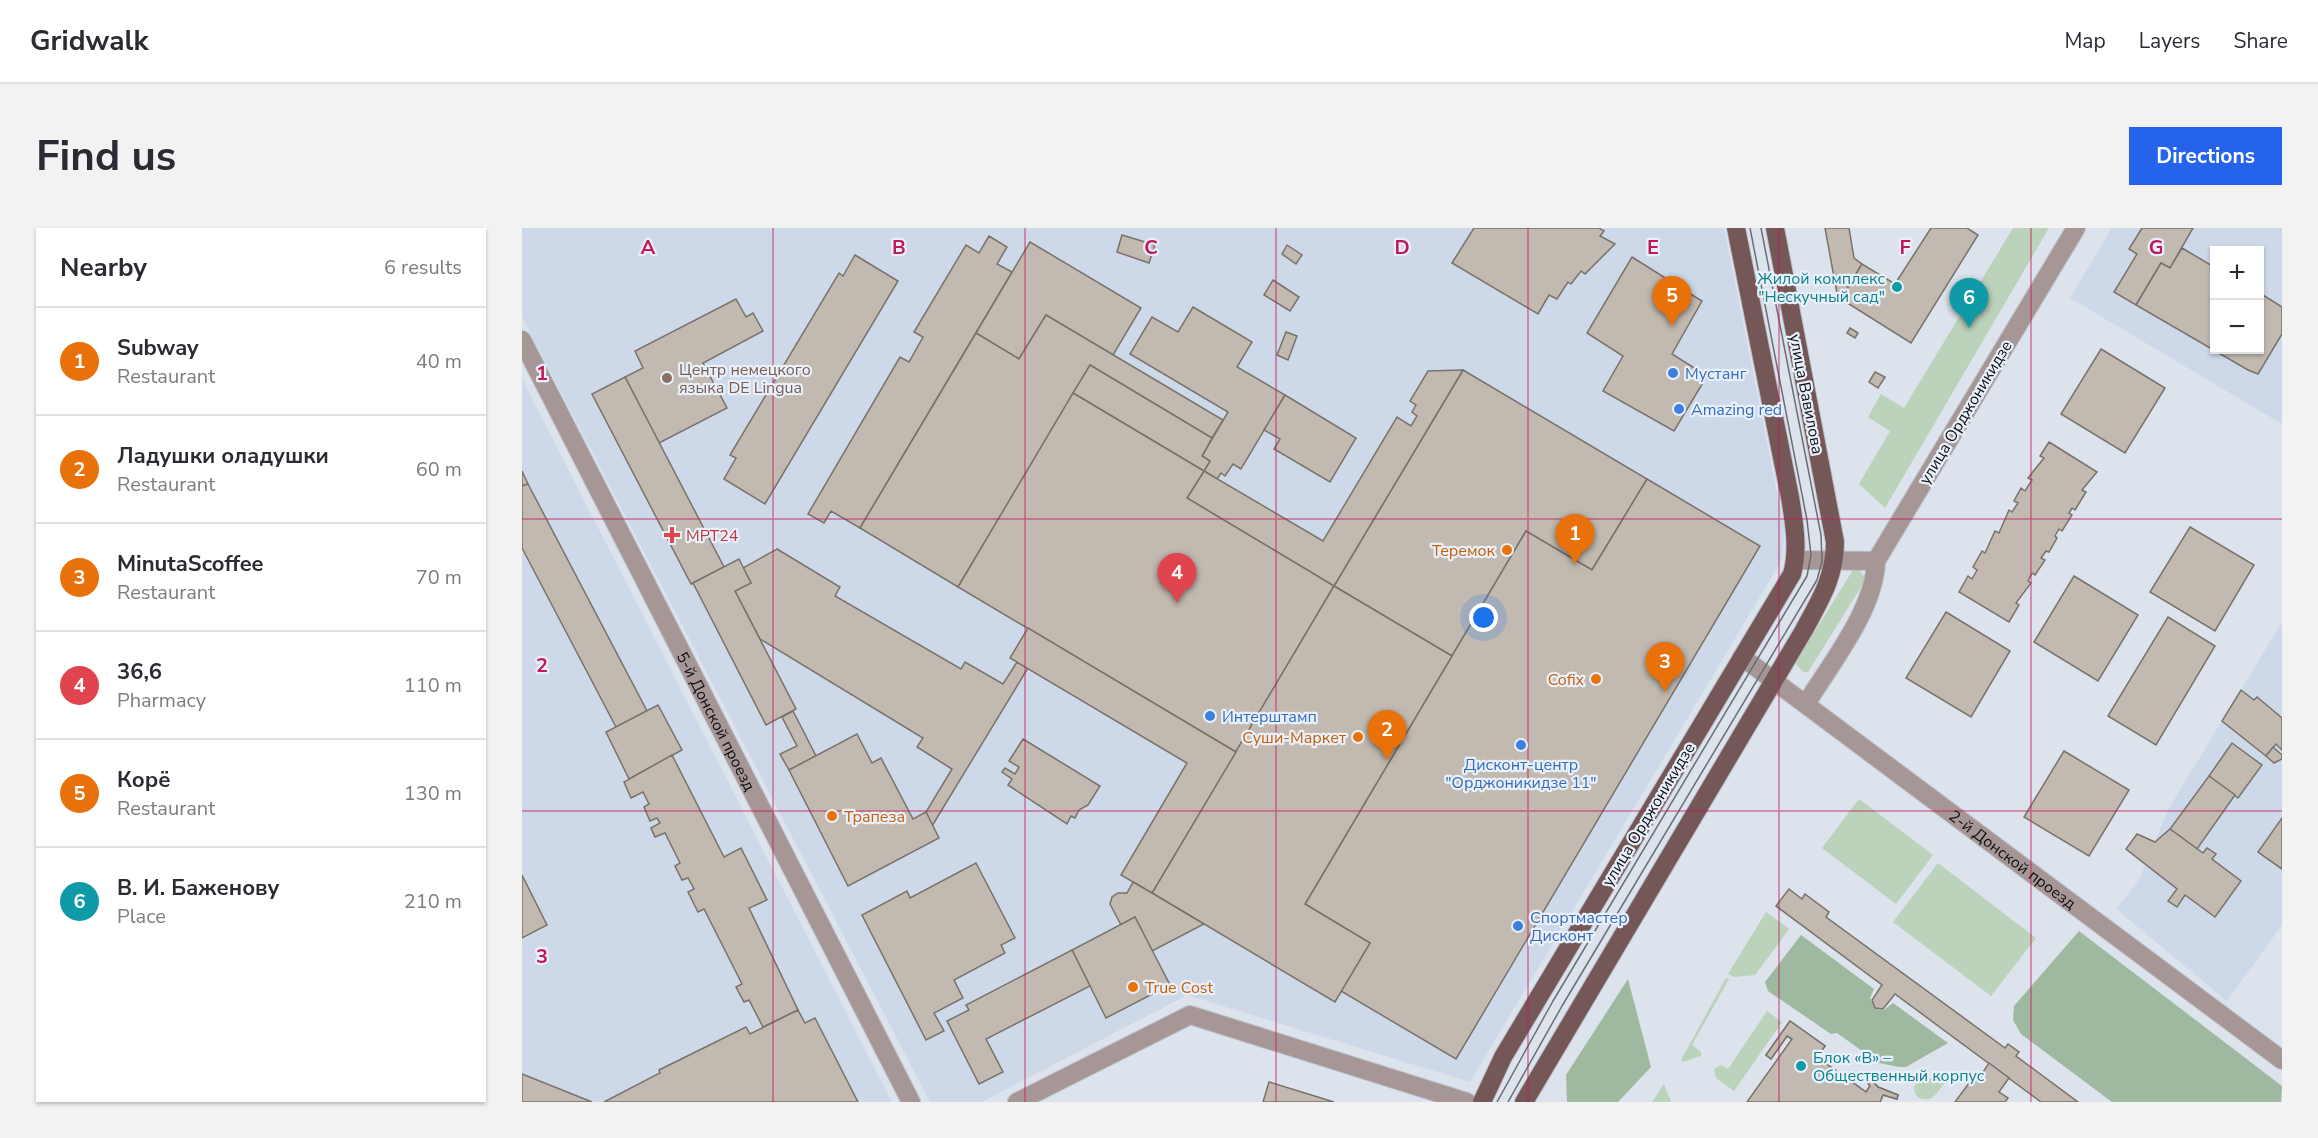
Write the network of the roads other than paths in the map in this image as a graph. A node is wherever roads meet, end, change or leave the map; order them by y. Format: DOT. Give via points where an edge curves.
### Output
graph roads {
  1 [pos="1736,228"];
  2 [pos="1774,228"];
  3 [pos="2076,228"];
  4 [pos="522,340"];
  5 [pos="1795,560"];
  6 [pos="1835,561"];
  7 [pos="1876,561"];
  8 [pos="1742,657"];
  9 [pos="1774,680"];
  10 [pos="1806,704"];
  11 [pos="2282,1060"];
  12 [pos="911,1102"];
  13 [pos="1017,1102"];
  14 [pos="1467,1102"];
  15 [pos="1482,1102"];
  16 [pos="1524,1102"];
  1 -- 5 [label="main road" via="1790,497"];
  2 -- 6 [label="main road, улица Вавилова" via="1835,542"];
  3 -- 7 [label="street, улица Орджоникидзе"];
  4 -- 12 [label="street, 5-й Донской проезд"];
  5 -- 6 [label="street"];
  5 -- 8 [label="main road, улица Орджоникидзе" via="1792,574"];
  6 -- 7 [label="street"];
  6 -- 9 [label="main road" via="1827,588"];
  7 -- 10 [label="street" via="1876,582"];
  8 -- 9 [label="street, 2-й Донской проезд"];
  8 -- 15 [label="main road, улица Орджоникидзе" via="1503,1057"];
  9 -- 10 [label="street, 2-й Донской проезд"];
  9 -- 16 [label="main road"];
  10 -- 11 [label="street, 2-й Донской проезд"];
  13 -- 14 [label="street" via="1190,1015"];
}
